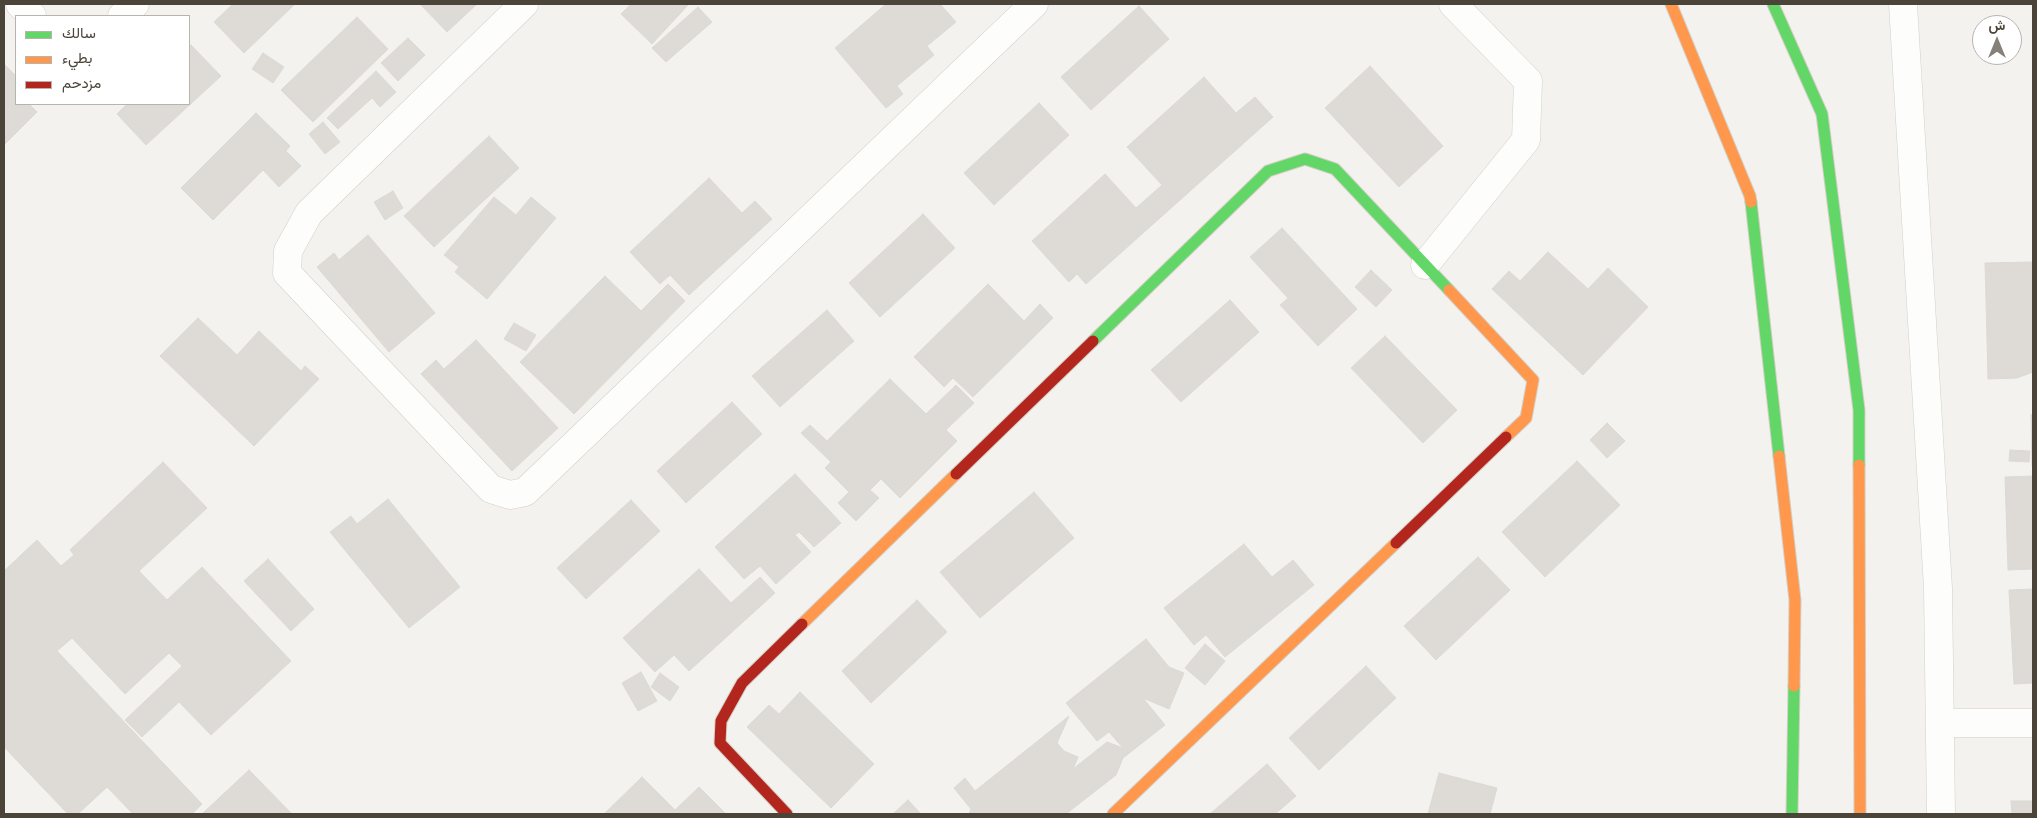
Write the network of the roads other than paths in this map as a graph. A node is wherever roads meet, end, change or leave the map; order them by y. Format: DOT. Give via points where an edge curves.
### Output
graph roads {
  1 [pos="20,4"];
  2 [pos="135,4"];
  3 [pos="524,4"];
  4 [pos="1034,4"];
  5 [pos="1453,4"];
  6 [pos="1671,4"];
  7 [pos="1773,4"];
  8 [pos="1903,4"];
  9 [pos="31,15"];
  10 [pos="123,15"];
  11 [pos="1425,266"];
  12 [pos="1940,723"];
  13 [pos="2033,723"];
  14 [pos="787,814"];
  15 [pos="1113,814"];
  16 [pos="1792,814"];
  17 [pos="1860,814"];
  18 [pos="1940,814"];
  1 -- 9 [label="street"];
  2 -- 10 [label="street"];
  3 -- 4 [label="street" via="310,213 288,250 287,273 490,489 510,495 525,492"];
  5 -- 11 [label="street" via="1528,81 1526,140"];
  6 -- 16 [label="street" via="1750,196 1795,600"];
  7 -- 17 [label="street" via="1822,114 1859,410"];
  8 -- 12 [label="street" via="1938,588"];
  11 -- 14 [label="street" via="1335,169 1305,159 1268,171 742,683 721,721 720,743"];
  11 -- 15 [label="street" via="1533,380 1526,418"];
  12 -- 13 [label="street"];
  12 -- 18 [label="street"];
}
